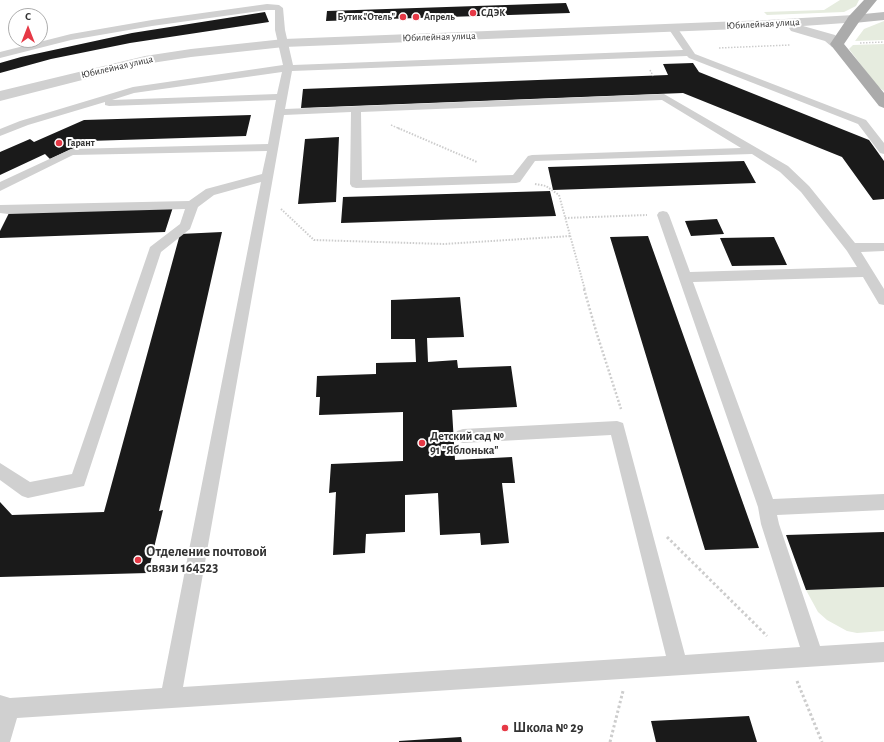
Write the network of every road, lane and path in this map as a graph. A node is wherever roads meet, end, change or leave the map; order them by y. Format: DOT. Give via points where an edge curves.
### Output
graph roads {
  1 [pos="871,0"];
  2 [pos="884,16"];
  3 [pos="854,19"];
  4 [pos="767,24"];
  5 [pos="673,28"];
  6 [pos="884,42"];
  7 [pos="284,43"];
  8 [pos="856,43"];
  9 [pos="837,44"];
  10 [pos="690,53"];
  11 [pos="0,55"];
  12 [pos="287,68"];
  13 [pos="0,96"];
  14 [pos="282,96"];
  15 [pos="89,103"];
  16 [pos="884,103"];
  17 [pos="356,109"];
  18 [pos="279,112"];
  19 [pos="0,133"];
  20 [pos="273,147"];
  21 [pos="753,151"];
  22 [pos="884,151"];
  23 [pos="479,163"];
  24 [pos="267,176"];
  25 [pos="516,179"];
  26 [pos="0,187"];
  27 [pos="192,205"];
  28 [pos="0,209"];
  29 [pos="663,215"];
  30 [pos="565,218"];
  31 [pos="884,247"];
  32 [pos="852,248"];
  33 [pos="867,272"];
  34 [pos="684,277"];
  35 [pos="884,300"];
  36 [pos="622,410"];
  37 [pos="463,436"];
  38 [pos="0,472"];
  39 [pos="884,502"];
  40 [pos="767,507"];
  41 [pos="667,536"];
  42 [pos="884,652"];
  43 [pos="813,656"];
  44 [pos="788,657"];
  45 [pos="678,665"];
  46 [pos="629,668"];
  47 [pos="171,697"];
  48 [pos="5,707"];
  49 [pos="0,741"];
  50 [pos="610,742"];
  51 [pos="822,742"];
  1 -- 3 [label="main road"];
  2 -- 3 [label="main road, Юбилейная улица"];
  3 -- 4 [label="street, Юбилейная улица"];
  3 -- 9 [label="main road"];
  4 -- 5 [label="street, Юбилейная улица"];
  4 -- 9 [label="street" via="804,30 830,38"];
  5 -- 7 [label="street, Юбилейная улица"];
  5 -- 10 [label="lane"];
  6 -- 8 [label="path"];
  7 -- 11 [label="lane" via="280,30 279,8 267,7 152,22 78,35"];
  7 -- 12 [label="lane"];
  7 -- 13 [label="street, Юбилейная улица" via="145,60 40,84"];
  9 -- 16 [label="main road"];
  10 -- 12 [label="lane"];
  10 -- 22 [label="lane" via="692,56 862,122"];
  12 -- 14 [label="lane"];
  12 -- 15 [label="lane" via="133,90"];
  14 -- 15 [label="lane"];
  14 -- 18 [label="lane"];
  15 -- 19 [label="lane"];
  17 -- 18 [label="lane"];
  17 -- 21 [label="lane" via="664,97"];
  17 -- 23 [label="path"];
  17 -- 25 [label="lane" via="356,184"];
  18 -- 20 [label="lane"];
  20 -- 24 [label="lane"];
  20 -- 26 [label="lane" via="71,152"];
  21 -- 25 [label="lane" via="532,158"];
  21 -- 32 [label="lane" via="784,169 805,189"];
  24 -- 27 [label="lane" via="210,192"];
  24 -- 47 [label="lane"];
  25 -- 30 [label="path" via="546,186 559,196"];
  27 -- 28 [label="lane"];
  27 -- 38 [label="lane" via="186,226 155,250 78,481 28,490"];
  29 -- 30 [label="path"];
  29 -- 34 [label="lane"];
  30 -- 36 [label="path" via="596,331"];
  31 -- 32 [label="lane"];
  32 -- 33 [label="lane"];
  33 -- 34 [label="lane"];
  33 -- 35 [label="lane"];
  34 -- 40 [label="lane"];
  37 -- 45 [label="lane" via="617,428"];
  39 -- 40 [label="lane"];
  40 -- 43 [label="lane" via="770,524"];
  41 -- 44 [label="path"];
  42 -- 43 [label="lane"];
  43 -- 44 [label="lane"];
  44 -- 45 [label="lane"];
  44 -- 51 [label="path"];
  45 -- 46 [label="lane"];
  46 -- 47 [label="lane"];
  46 -- 50 [label="path"];
  47 -- 48 [label="lane"];
  48 -- 49 [label="lane"];
}
